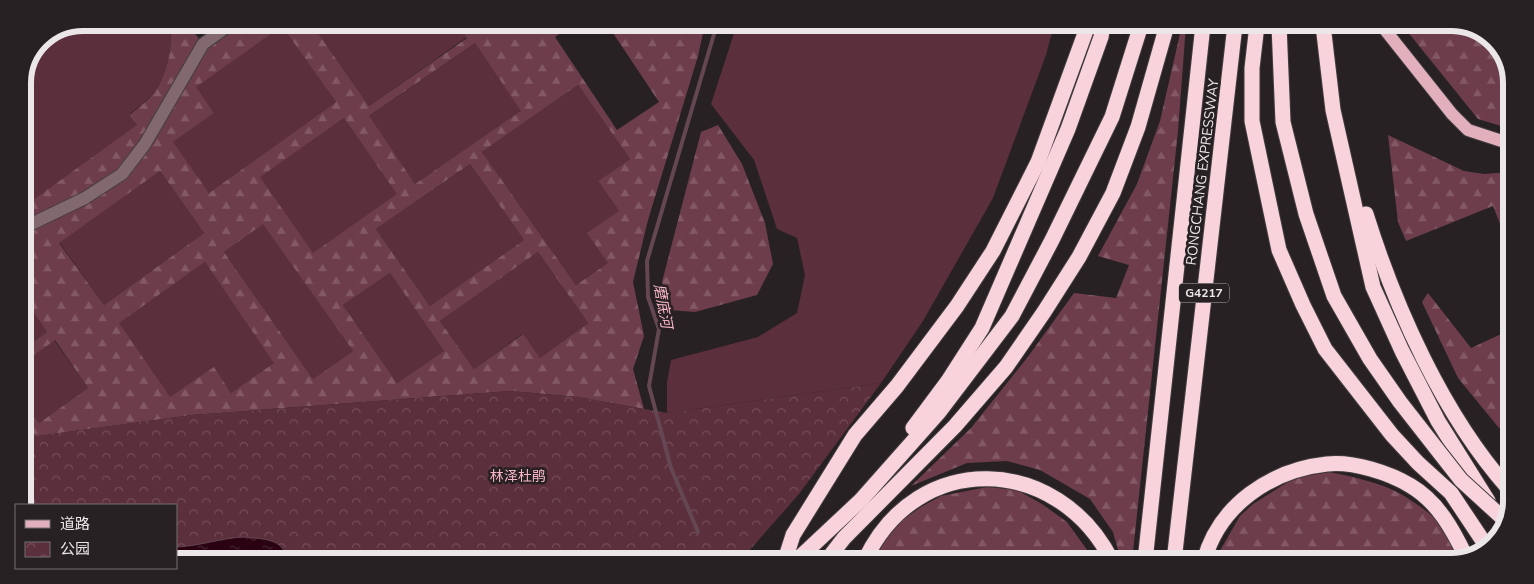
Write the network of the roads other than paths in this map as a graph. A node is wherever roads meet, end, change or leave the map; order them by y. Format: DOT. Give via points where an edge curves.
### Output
graph roads {
  1 [pos="221,31"];
  2 [pos="1086,31"];
  3 [pos="1101,31"];
  4 [pos="1139,31"];
  5 [pos="1165,31"];
  6 [pos="1202,31"];
  7 [pos="1234,31"];
  8 [pos="1256,31"];
  9 [pos="1279,31"];
  10 [pos="1324,31"];
  11 [pos="1386,31"];
  12 [pos="1333,110"];
  13 [pos="1503,141"];
  14 [pos="31,224"];
  15 [pos="1503,481"];
  16 [pos="861,500"];
  17 [pos="1500,516"];
  18 [pos="1500,518"];
  19 [pos="1484,541"];
  20 [pos="1463,551"];
  21 [pos="787,553"];
  22 [pos="804,553"];
  23 [pos="832,553"];
  24 [pos="869,553"];
  25 [pos="1107,553"];
  26 [pos="1146,553"];
  27 [pos="1175,553"];
  28 [pos="1206,553"];
  1 -- 14 [label="lane" via="203,44 145,144 122,174 85,198"];
  2 -- 21 [label="highway" via="1038,162 993,251 957,306 897,386 855,434 793,535"];
  3 -- 16 [label="highway" via="1068,129 982,328 948,381"];
  4 -- 16 [label="highway" via="1112,117 1012,316 939,412"];
  5 -- 23 [label="highway" via="1138,127 1113,193 1044,312 1006,367 955,426"];
  6 -- 26 [label="highway, RONGCHANG EXPRESSWAY / G4217"];
  7 -- 27 [label="highway, RONGCHANG EXPRESSWAY / G4217"];
  8 -- 19 [label="highway" via="1252,68 1252,121 1279,250 1303,305 1325,349 1392,435 1450,493"];
  9 -- 17 [label="highway, bridge" via="1283,122 1306,214 1334,296 1370,359 1400,402 1461,480"];
  10 -- 12 [label="highway"];
  11 -- 13 [label="main road" via="1468,130"];
  12 -- 15 [label="highway" via="1373,238 1406,322 1454,415"];
  12 -- 18 [label="highway" via="1373,287 1438,420"];
  16 -- 22 [label="highway"];
  20 -- 28 [label="highway" via="1434,504 1412,486 1373,469 1329,463 1289,472 1250,493 1227,513 1209,542"];
  24 -- 25 [label="highway" via="894,516 916,498 955,481 998,478 1049,493 1073,509 1096,533"];
}
